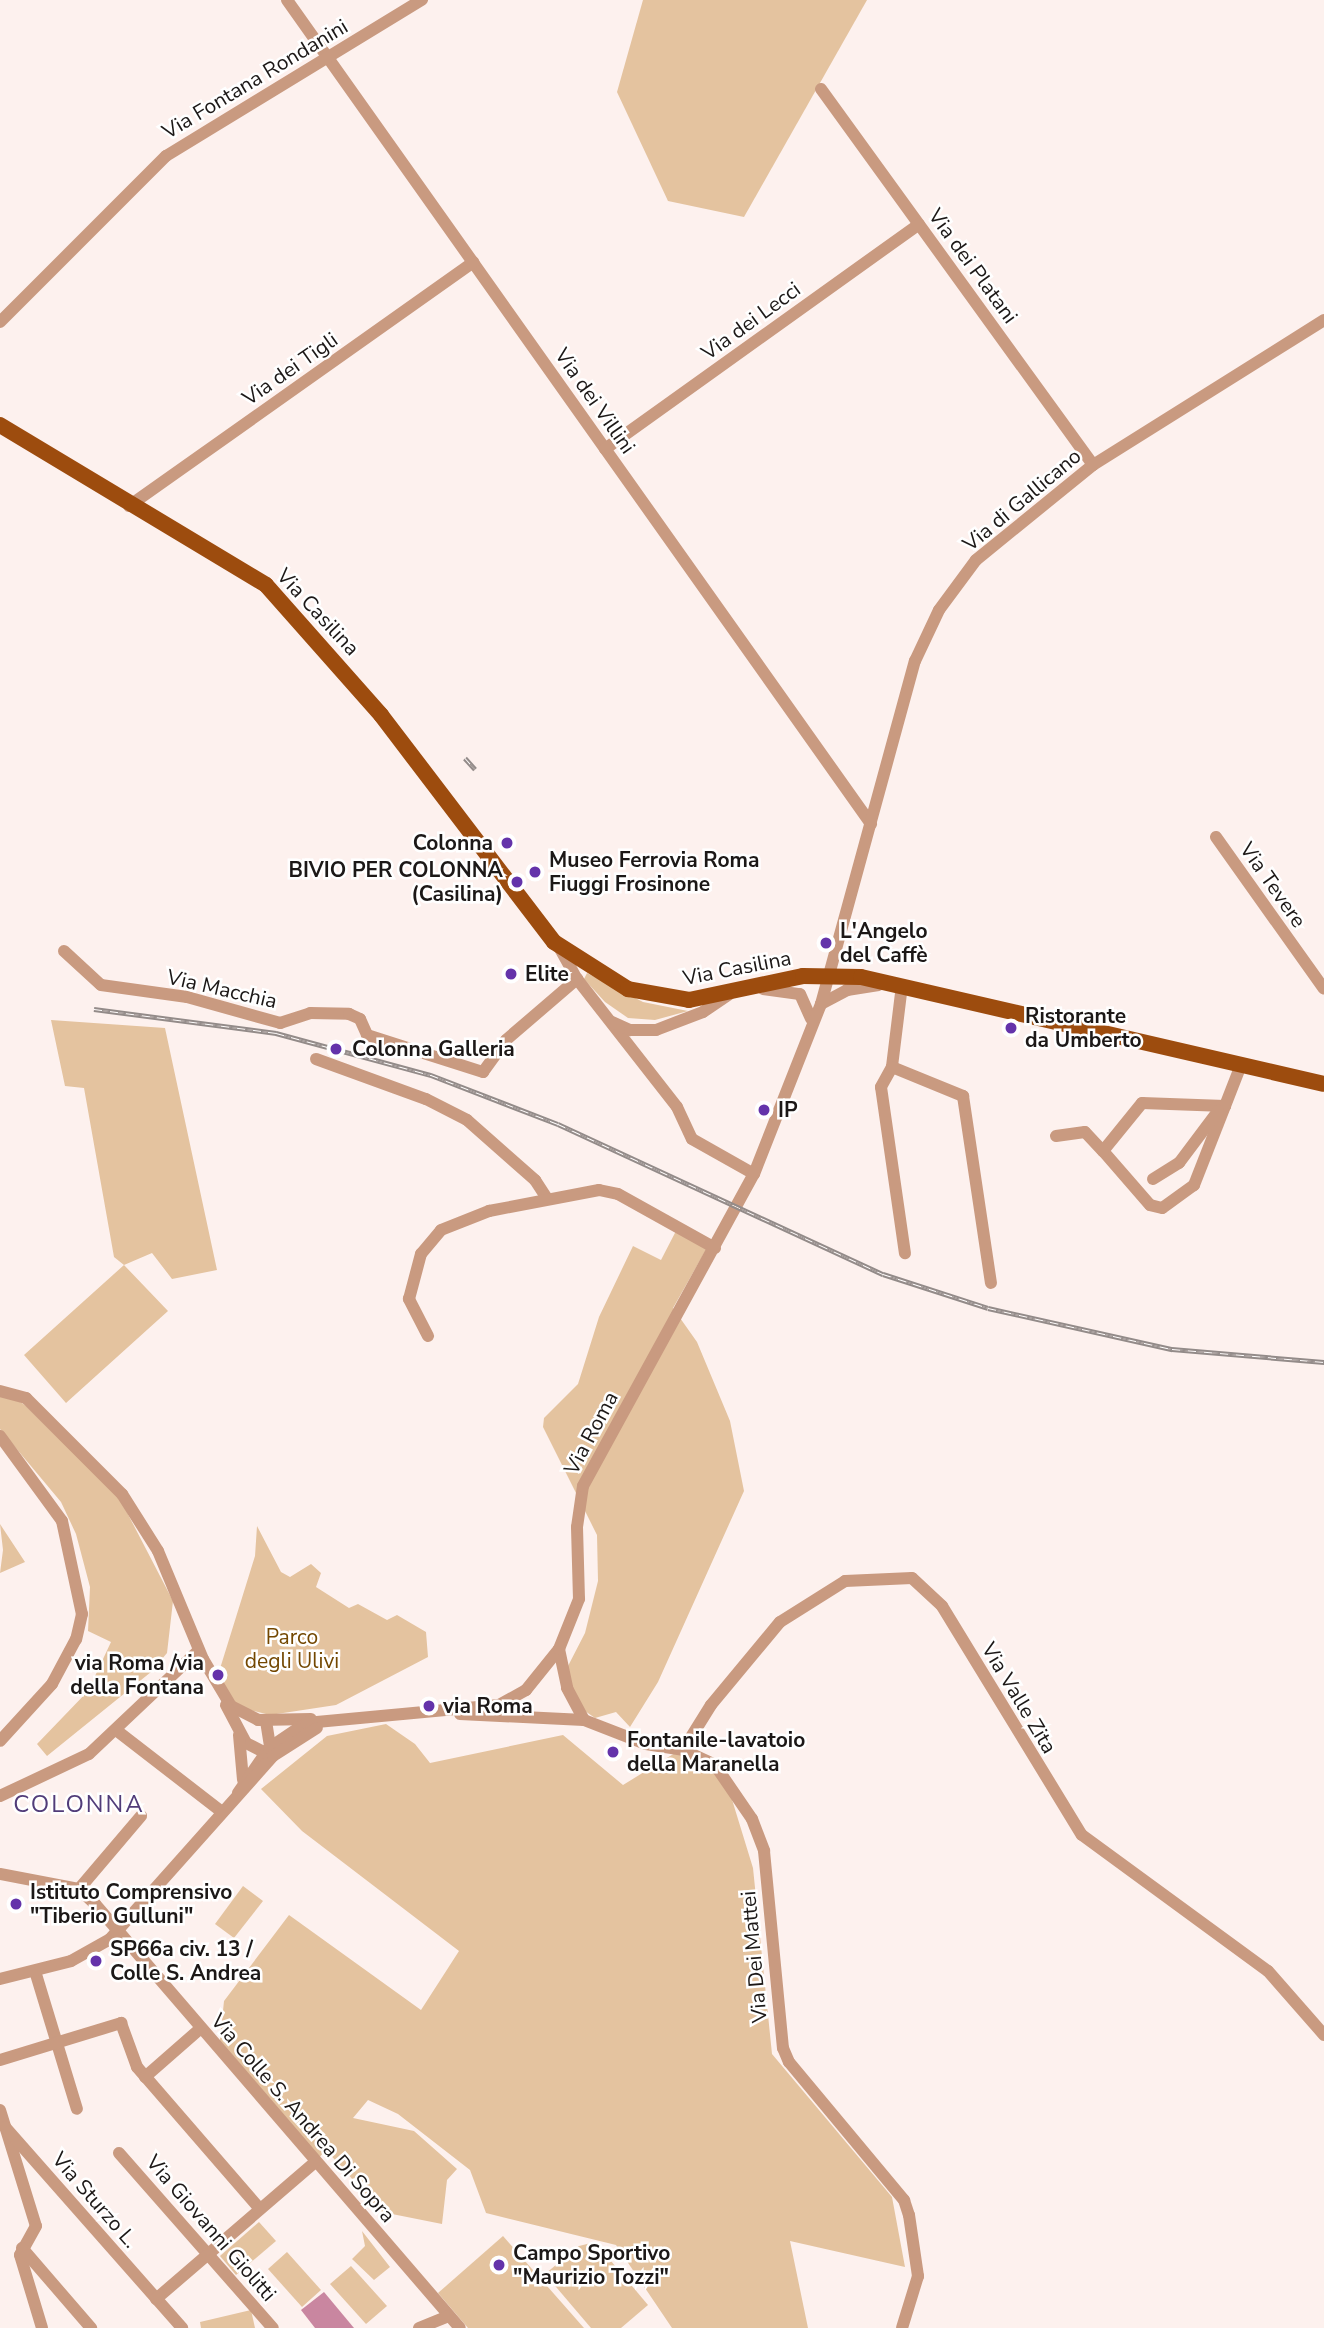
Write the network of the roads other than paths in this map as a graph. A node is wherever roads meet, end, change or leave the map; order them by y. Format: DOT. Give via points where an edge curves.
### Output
graph roads {
  1 [pos="287,0"];
  2 [pos="422,0"];
  3 [pos="328,56"];
  4 [pos="821,89"];
  5 [pos="919,224"];
  6 [pos="473,262"];
  7 [pos="1324,320"];
  8 [pos="0,322"];
  9 [pos="0,425"];
  10 [pos="605,449"];
  11 [pos="1093,465"];
  12 [pos="128,506"];
  13 [pos="871,824"];
  14 [pos="1216,837"];
  15 [pos="558,945"];
  16 [pos="64,951"];
  17 [pos="828,974"];
  18 [pos="577,979"];
  19 [pos="900,984"];
  20 [pos="751,989"];
  21 [pos="1324,989"];
  22 [pos="730,994"];
  23 [pos="821,1004"];
  24 [pos="811,1019"];
  25 [pos="609,1020"];
  26 [pos="316,1059"];
  27 [pos="1241,1065"];
  28 [pos="892,1067"];
  29 [pos="1324,1084"];
  30 [pos="1224,1106"];
  31 [pos="1056,1136"];
  32 [pos="1103,1151"];
  33 [pos="754,1174"];
  34 [pos="1153,1179"];
  35 [pos="546,1197"];
  36 [pos="715,1248"];
  37 [pos="905,1252"];
  38 [pos="991,1283"];
  39 [pos="428,1336"];
  40 [pos="0,1391"];
  41 [pos="0,1436"];
  42 [pos="559,1649"];
  43 [pos="199,1650"];
  44 [pos="221,1695"];
  45 [pos="449,1712"];
  46 [pos="360,1718"];
  47 [pos="325,1719"];
  48 [pos="584,1720"];
  49 [pos="266,1721"];
  50 [pos="116,1730"];
  51 [pos="238,1731"];
  52 [pos="0,1741"];
  53 [pos="683,1749"];
  54 [pos="269,1752"];
  55 [pos="241,1788"];
  56 [pos="0,1796"];
  57 [pos="222,1812"];
  58 [pos="141,1816"];
  59 [pos="0,1874"];
  60 [pos="79,1889"];
  61 [pos="118,1932"];
  62 [pos="35,1971"];
  63 [pos="0,1979"];
  64 [pos="201,2028"];
  65 [pos="1324,2035"];
  66 [pos="56,2042"];
  67 [pos="0,2060"];
  68 [pos="145,2077"];
  69 [pos="77,2109"];
  70 [pos="0,2110"];
  71 [pos="5,2127"];
  72 [pos="119,2153"];
  73 [pos="315,2162"];
  74 [pos="259,2208"];
  75 [pos="22,2248"];
  76 [pos="208,2255"];
  77 [pos="156,2299"];
  78 [pos="449,2316"];
  79 [pos="42,2328"];
  80 [pos="91,2328"];
  81 [pos="182,2328"];
  82 [pos="273,2328"];
  83 [pos="419,2328"];
  84 [pos="460,2328"];
  85 [pos="902,2328"];
  1 -- 3 [label="street, Via dei Villini"];
  2 -- 3 [label="street, Via Fontana Rondanini"];
  3 -- 6 [label="street, Via dei Villini"];
  3 -- 8 [label="street, Via Fontana Rondanini" via="166,156"];
  4 -- 5 [label="street, Via dei Platani"];
  5 -- 10 [label="street, Via dei Lecci"];
  5 -- 11 [label="street, Via dei Platani"];
  6 -- 10 [label="street, Via dei Villini"];
  6 -- 12 [label="street, Via dei Tigli"];
  7 -- 11 [label="street, Via di Gallicano"];
  9 -- 12 [label="main road, Via Casilina"];
  10 -- 13 [label="street, Via dei Villini"];
  11 -- 13 [label="street, Via di Gallicano" via="976,560 939,610 915,661"];
  12 -- 15 [label="main road, Via Casilina" via="266,585 380,715 509,890"];
  13 -- 17 [label="street, Via di Gallicano"];
  14 -- 21 [label="street, Via Tevere"];
  15 -- 18 [label="street"];
  15 -- 22 [label="main road, Via Casilina" via="644,995 677,1001"];
  16 -- 18 [label="street, Via Macchia" via="101,985 187,997 230,1013 280,1023 310,1013 349,1014 360,1019 367,1035 483,1072 506,1040"];
  17 -- 19 [label="main road, Via Casilina"];
  17 -- 20 [label="main road, Via Casilina"];
  17 -- 23 [label="street, Via Roma"];
  17 -- 24 [label="street, Via Roma" via="814,993"];
  18 -- 25 [label="street"];
  19 -- 23 [label="street, Via Roma" via="855,987"];
  19 -- 27 [label="main road, Via Casilina"];
  19 -- 28 [label="street"];
  20 -- 22 [label="main road, Via Casilina"];
  20 -- 24 [label="street" via="800,994"];
  22 -- 25 [label="street" via="703,1012 656,1030 630,1030"];
  23 -- 24 [label="street, Via Roma"];
  24 -- 33 [label="street, Via Roma"];
  25 -- 33 [label="street" via="677,1107 692,1139"];
  26 -- 35 [label="street" via="467,1120 535,1180"];
  27 -- 29 [label="main road, Via Casilina"];
  27 -- 30 [label="street"];
  28 -- 37 [label="street" via="881,1090"];
  28 -- 38 [label="street" via="963,1096"];
  30 -- 32 [label="street" via="1140,1104"];
  30 -- 32 [label="street" via="1196,1182 1164,1207 1150,1205"];
  30 -- 34 [label="street" via="1179,1163"];
  31 -- 32 [label="street" via="1085,1132"];
  33 -- 36 [label="street, Via Roma"];
  35 -- 36 [label="street" via="599,1190 618,1194"];
  35 -- 39 [label="street" via="463,1220 433,1237 414,1269 409,1293"];
  36 -- 42 [label="street, Via Roma" via="583,1486 577,1527 579,1599"];
  40 -- 43 [label="street" via="22,1395 122,1494 158,1551"];
  41 -- 52 [label="street" via="62,1521 82,1610 76,1639 52,1684"];
  42 -- 45 [label="street, Via Roma" via="517,1697"];
  42 -- 48 [label="street" via="569,1694"];
  43 -- 44 [label="street"];
  43 -- 50 [label="street"];
  44 -- 49 [label="street" via="240,1713"];
  44 -- 51 [label="street"];
  45 -- 46 [label="street, Via Roma"];
  45 -- 48 [label="street" via="482,1719"];
  46 -- 47 [label="street, Via Roma"];
  46 -- 54 [label="street" via="315,1729"];
  47 -- 49 [label="street"];
  47 -- 54 [label="street, Via Roma" via="297,1728"];
  48 -- 53 [label="street, Via Dei Mattei" via="646,1744"];
  49 -- 54 [label="street"];
  50 -- 56 [label="street" via="75,1764"];
  50 -- 57 [label="street"];
  51 -- 54 [label="street"];
  51 -- 55 [label="street"];
  53 -- 65 [label="street, Via Valle Zita" via="711,1705 780,1622 845,1581 912,1578 942,1606 1082,1835 1268,1971"];
  53 -- 85 [label="street, Via Dei Mattei" via="728,1779 764,1851 775,2002 789,2062 904,2200 918,2276"];
  54 -- 55 [label="street"];
  55 -- 57 [label="street"];
  57 -- 61 [label="street"];
  58 -- 60 [label="street"];
  59 -- 60 [label="street"];
  60 -- 61 [label="street, Via Colle S. Andrea Di Sopra"];
  61 -- 62 [label="street" via="71,1961"];
  61 -- 64 [label="street, Via Colle S. Andrea Di Sopra"];
  62 -- 63 [label="street"];
  62 -- 66 [label="street"];
  64 -- 68 [label="street"];
  64 -- 73 [label="street, Via Colle S. Andrea Di Sopra"];
  66 -- 67 [label="street"];
  66 -- 68 [label="street" via="121,2023"];
  66 -- 69 [label="street"];
  68 -- 74 [label="street"];
  70 -- 71 [label="street"];
  71 -- 75 [label="street" via="37,2226"];
  71 -- 77 [label="street, Via Sturzo L."];
  72 -- 76 [label="street, Via Giovanni Giolitti"];
  73 -- 74 [label="street"];
  73 -- 78 [label="street, Via Colle S. Andrea Di Sopra"];
  74 -- 76 [label="street"];
  75 -- 79 [label="street"];
  75 -- 80 [label="street"];
  76 -- 77 [label="street"];
  76 -- 82 [label="street, Via Giovanni Giolitti"];
  77 -- 81 [label="street, Via Sturzo L."];
  78 -- 83 [label="street"];
  78 -- 84 [label="street, Via Colle S. Andrea Di Sopra"];
}
